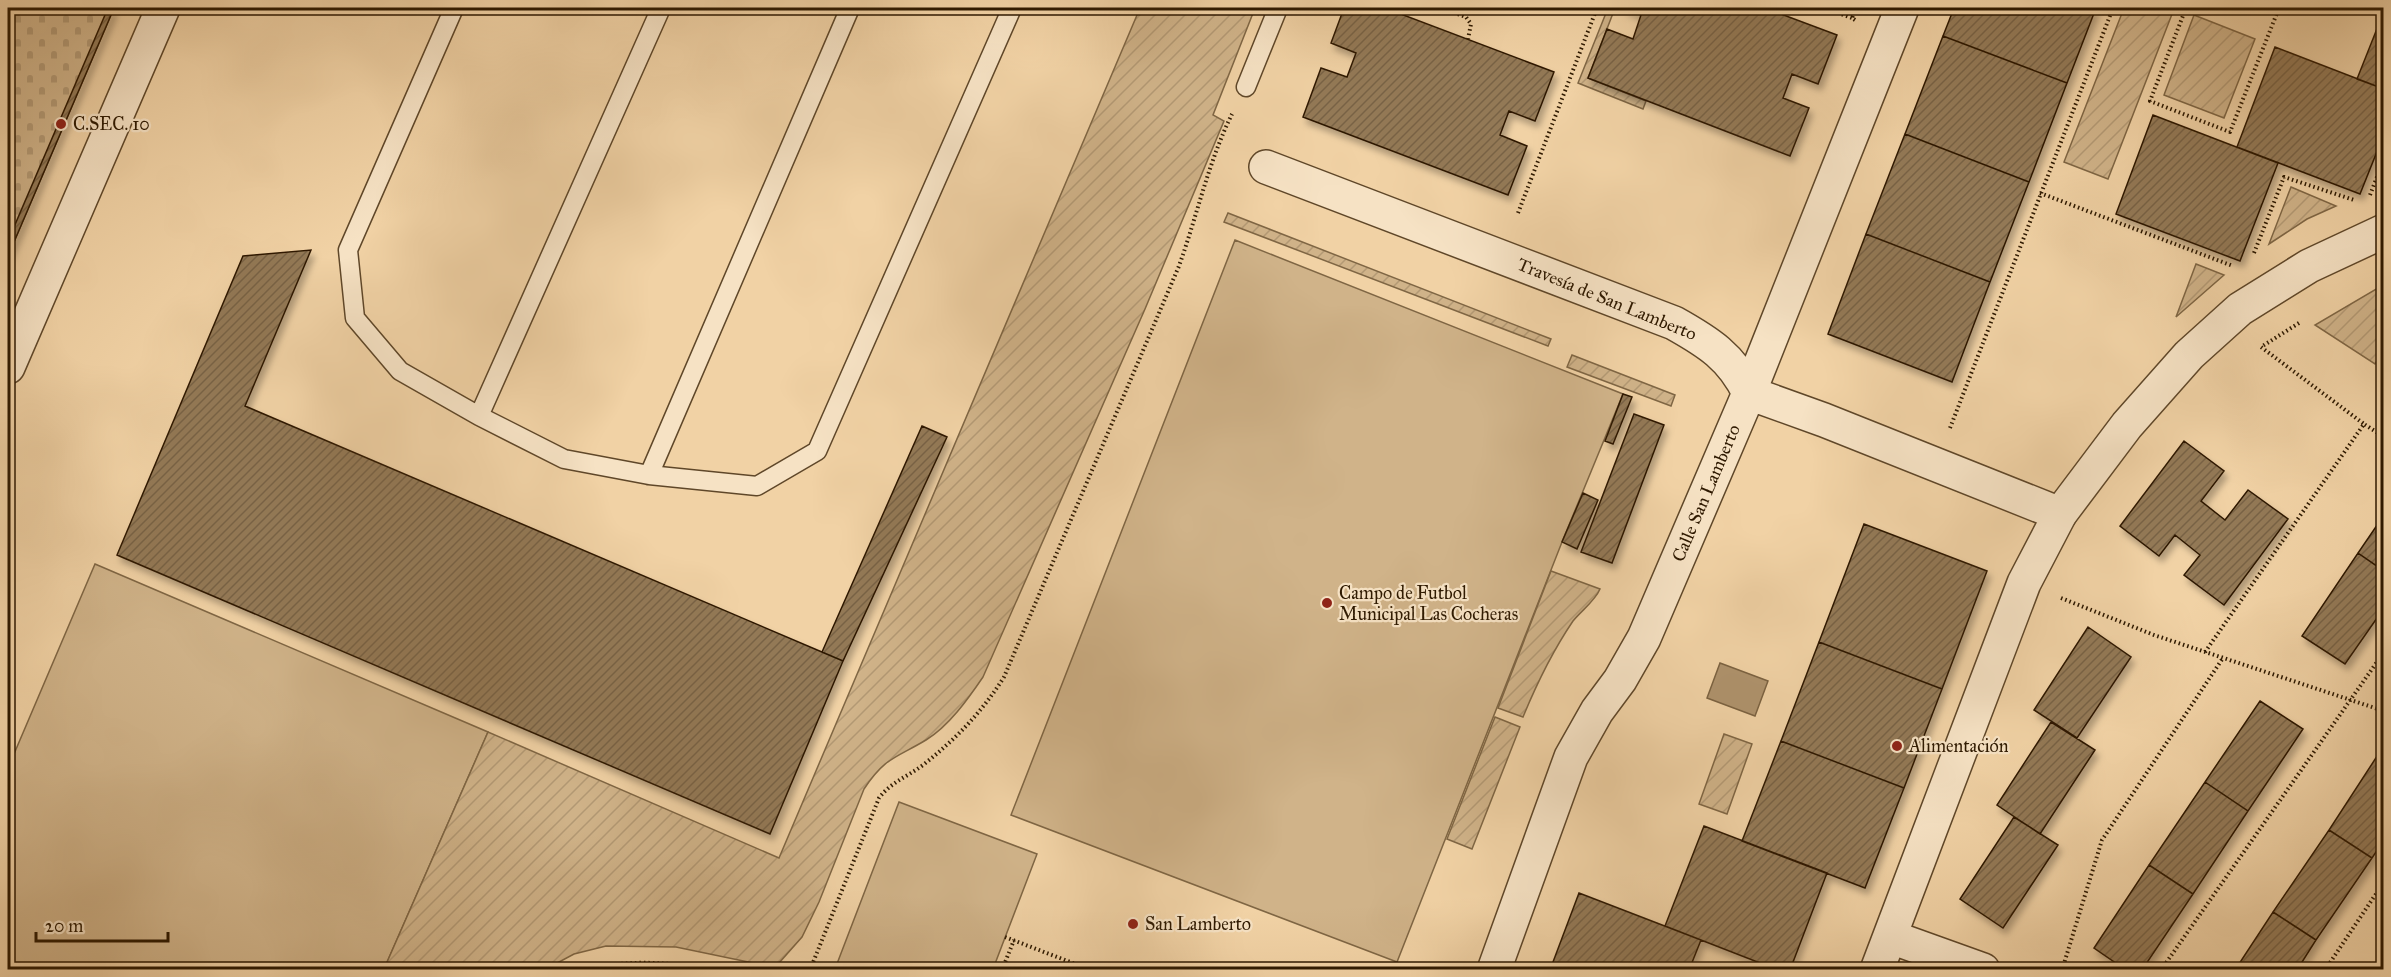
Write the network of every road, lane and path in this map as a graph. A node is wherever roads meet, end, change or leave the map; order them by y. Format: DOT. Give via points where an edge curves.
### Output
graph roads {
  1 [pos="163,8"];
  2 [pos="454,8"];
  3 [pos="661,8"];
  4 [pos="850,8"];
  5 [pos="1012,8"];
  6 [pos="1278,8"];
  7 [pos="1441,8"];
  8 [pos="1597,8"];
  9 [pos="1825,8"];
  10 [pos="1902,8"];
  11 [pos="2113,8"];
  12 [pos="2186,8"];
  13 [pos="2279,8"];
  14 [pos="1852,18"];
  15 [pos="1468,39"];
  16 [pos="1246,87"];
  17 [pos="2384,159"];
  18 [pos="1266,167"];
  19 [pos="2040,193"];
  20 [pos="2356,200"];
  21 [pos="2367,204"];
  22 [pos="1518,213"];
  23 [pos="2384,231"];
  24 [pos="2251,261"];
  25 [pos="2236,267"];
  26 [pos="2301,322"];
  27 [pos="8,367"];
  28 [pos="1749,393"];
  29 [pos="479,416"];
  30 [pos="2364,424"];
  31 [pos="2384,437"];
  32 [pos="1936,465"];
  33 [pos="650,475"];
  34 [pos="2060,514"];
  35 [pos="2024,583"];
  36 [pos="2205,652"];
  37 [pos="2384,652"];
  38 [pos="2223,658"];
  39 [pos="2352,699"];
  40 [pos="2384,711"];
  41 [pos="2384,882"];
  42 [pos="1005,937"];
  43 [pos="1891,937"];
  44 [pos="1014,940"];
  45 [pos="2064,964"];
  46 [pos="586,969"];
  47 [pos="712,969"];
  48 [pos="810,969"];
  49 [pos="1002,969"];
  50 [pos="1091,969"];
  51 [pos="1494,969"];
  52 [pos="1877,969"];
  53 [pos="1983,969"];
  54 [pos="2062,969"];
  55 [pos="2078,969"];
  56 [pos="2161,969"];
  57 [pos="2325,969"];
  1 -- 27 [label="street"];
  2 -- 29 [label="lane" via="348,250 356,318 400,371"];
  3 -- 29 [label="lane"];
  4 -- 33 [label="lane"];
  5 -- 33 [label="lane" via="817,452 757,486"];
  6 -- 16 [label="lane"];
  7 -- 15 [label="path" via="1466,17 1471,24"];
  8 -- 22 [label="path"];
  9 -- 14 [label="path"];
  10 -- 28 [label="street, Calle San Lamberto"];
  11 -- 19 [label="path"];
  12 -- 13 [label="path" via="2150,101 2230,132"];
  16 -- 48 [label="path" via="1228,122 1198,202 1179,266 1004,677 986,705 958,736 920,767 888,786 879,798"];
  17 -- 21 [label="path"];
  18 -- 28 [label="street, Travesía de San Lamberto" via="1674,323 1728,360"];
  19 -- 25 [label="path"];
  19 -- 32 [label="path"];
  20 -- 24 [label="path" via="2284,177"];
  23 -- 34 [label="street" via="2309,266 2240,309 2189,356 2127,425"];
  26 -- 30 [label="path" via="2261,347"];
  28 -- 32 [label="street"];
  28 -- 51 [label="street, Calle San Lamberto" via="1644,638 1571,757"];
  29 -- 33 [label="lane" via="564,459"];
  30 -- 31 [label="path"];
  30 -- 36 [label="path"];
  32 -- 34 [label="street"];
  34 -- 35 [label="street"];
  35 -- 36 [label="path"];
  35 -- 43 [label="street"];
  36 -- 38 [label="path"];
  37 -- 39 [label="path"];
  38 -- 39 [label="path"];
  38 -- 45 [label="path" via="2102,840"];
  39 -- 40 [label="path"];
  39 -- 56 [label="path"];
  41 -- 57 [label="path"];
  42 -- 44 [label="path"];
  43 -- 52 [label="street"];
  43 -- 53 [label="street"];
  44 -- 49 [label="path"];
  44 -- 50 [label="path"];
  45 -- 54 [label="path"];
  45 -- 55 [label="path"];
  46 -- 47 [label="path" via="612,963 673,963"];
}
